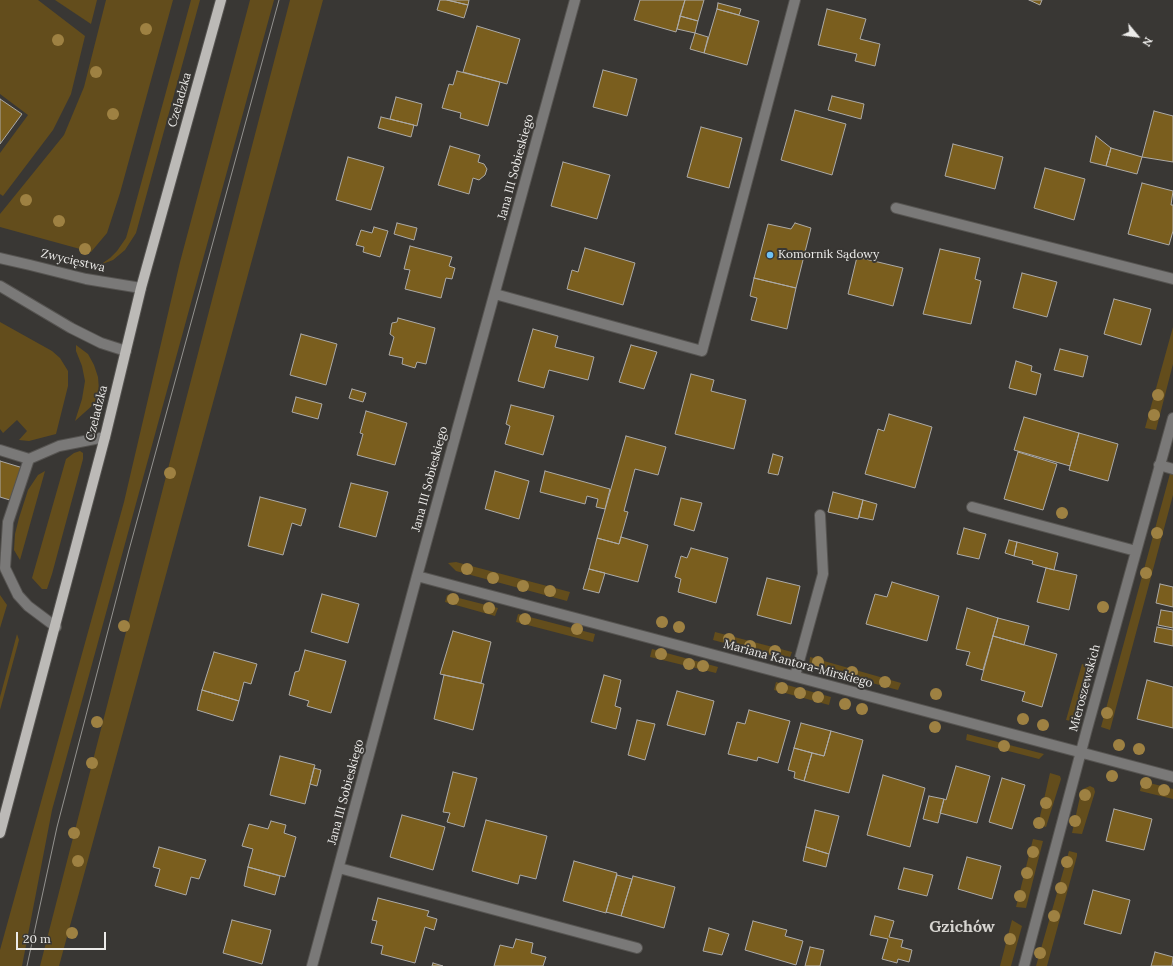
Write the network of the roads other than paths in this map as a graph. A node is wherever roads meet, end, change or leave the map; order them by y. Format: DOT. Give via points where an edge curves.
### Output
graph roads {
  1 [pos="221,0"];
  2 [pos="575,0"];
  3 [pos="795,0"];
  4 [pos="896,208"];
  5 [pos="0,258"];
  6 [pos="1173,279"];
  7 [pos="0,286"];
  8 [pos="141,288"];
  9 [pos="495,294"];
  10 [pos="126,352"];
  11 [pos="1173,418"];
  12 [pos="105,437"];
  13 [pos="0,450"];
  14 [pos="29,459"];
  15 [pos="1159,465"];
  16 [pos="1173,469"];
  17 [pos="972,507"];
  18 [pos="820,515"];
  19 [pos="4,521"];
  20 [pos="1136,551"];
  21 [pos="417,576"];
  22 [pos="56,627"];
  23 [pos="795,676"];
  24 [pos="1081,752"];
  25 [pos="1173,777"];
  26 [pos="0,834"];
  27 [pos="339,868"];
  28 [pos="636,948"];
  29 [pos="312,966"];
  30 [pos="1024,966"];
  1 -- 8 [label="main road, Czeladzka"];
  2 -- 9 [label="street, Jana III Sobieskiego"];
  3 -- 9 [label="street" via="702,351"];
  4 -- 6 [label="street"];
  5 -- 8 [label="street, Zwycięstwa" via="86,279"];
  7 -- 10 [label="street" via="71,328"];
  8 -- 10 [label="main road, Czeladzka"];
  9 -- 21 [label="street, Jana III Sobieskiego"];
  10 -- 12 [label="main road, Czeladzka"];
  11 -- 15 [label="street, Mieroszewskich"];
  12 -- 14 [label="street" via="59,446"];
  12 -- 22 [label="main road, Czeladzka"];
  13 -- 14 [label="street"];
  14 -- 19 [label="street"];
  15 -- 16 [label="street"];
  15 -- 20 [label="street, Mieroszewskich"];
  17 -- 20 [label="street"];
  18 -- 23 [label="street" via="822,574"];
  19 -- 22 [label="street" via="5,568 18,595"];
  20 -- 24 [label="street, Mieroszewskich"];
  21 -- 23 [label="street, Mariana Kantora-Mirskiego"];
  21 -- 27 [label="street, Jana III Sobieskiego"];
  22 -- 26 [label="main road, Czeladzka"];
  23 -- 24 [label="street, Mariana Kantora-Mirskiego"];
  24 -- 25 [label="street, Mariana Kantora-Mirskiego"];
  24 -- 30 [label="street, Mieroszewskich"];
  27 -- 28 [label="street"];
  27 -- 29 [label="street, Jana III Sobieskiego"];
}
